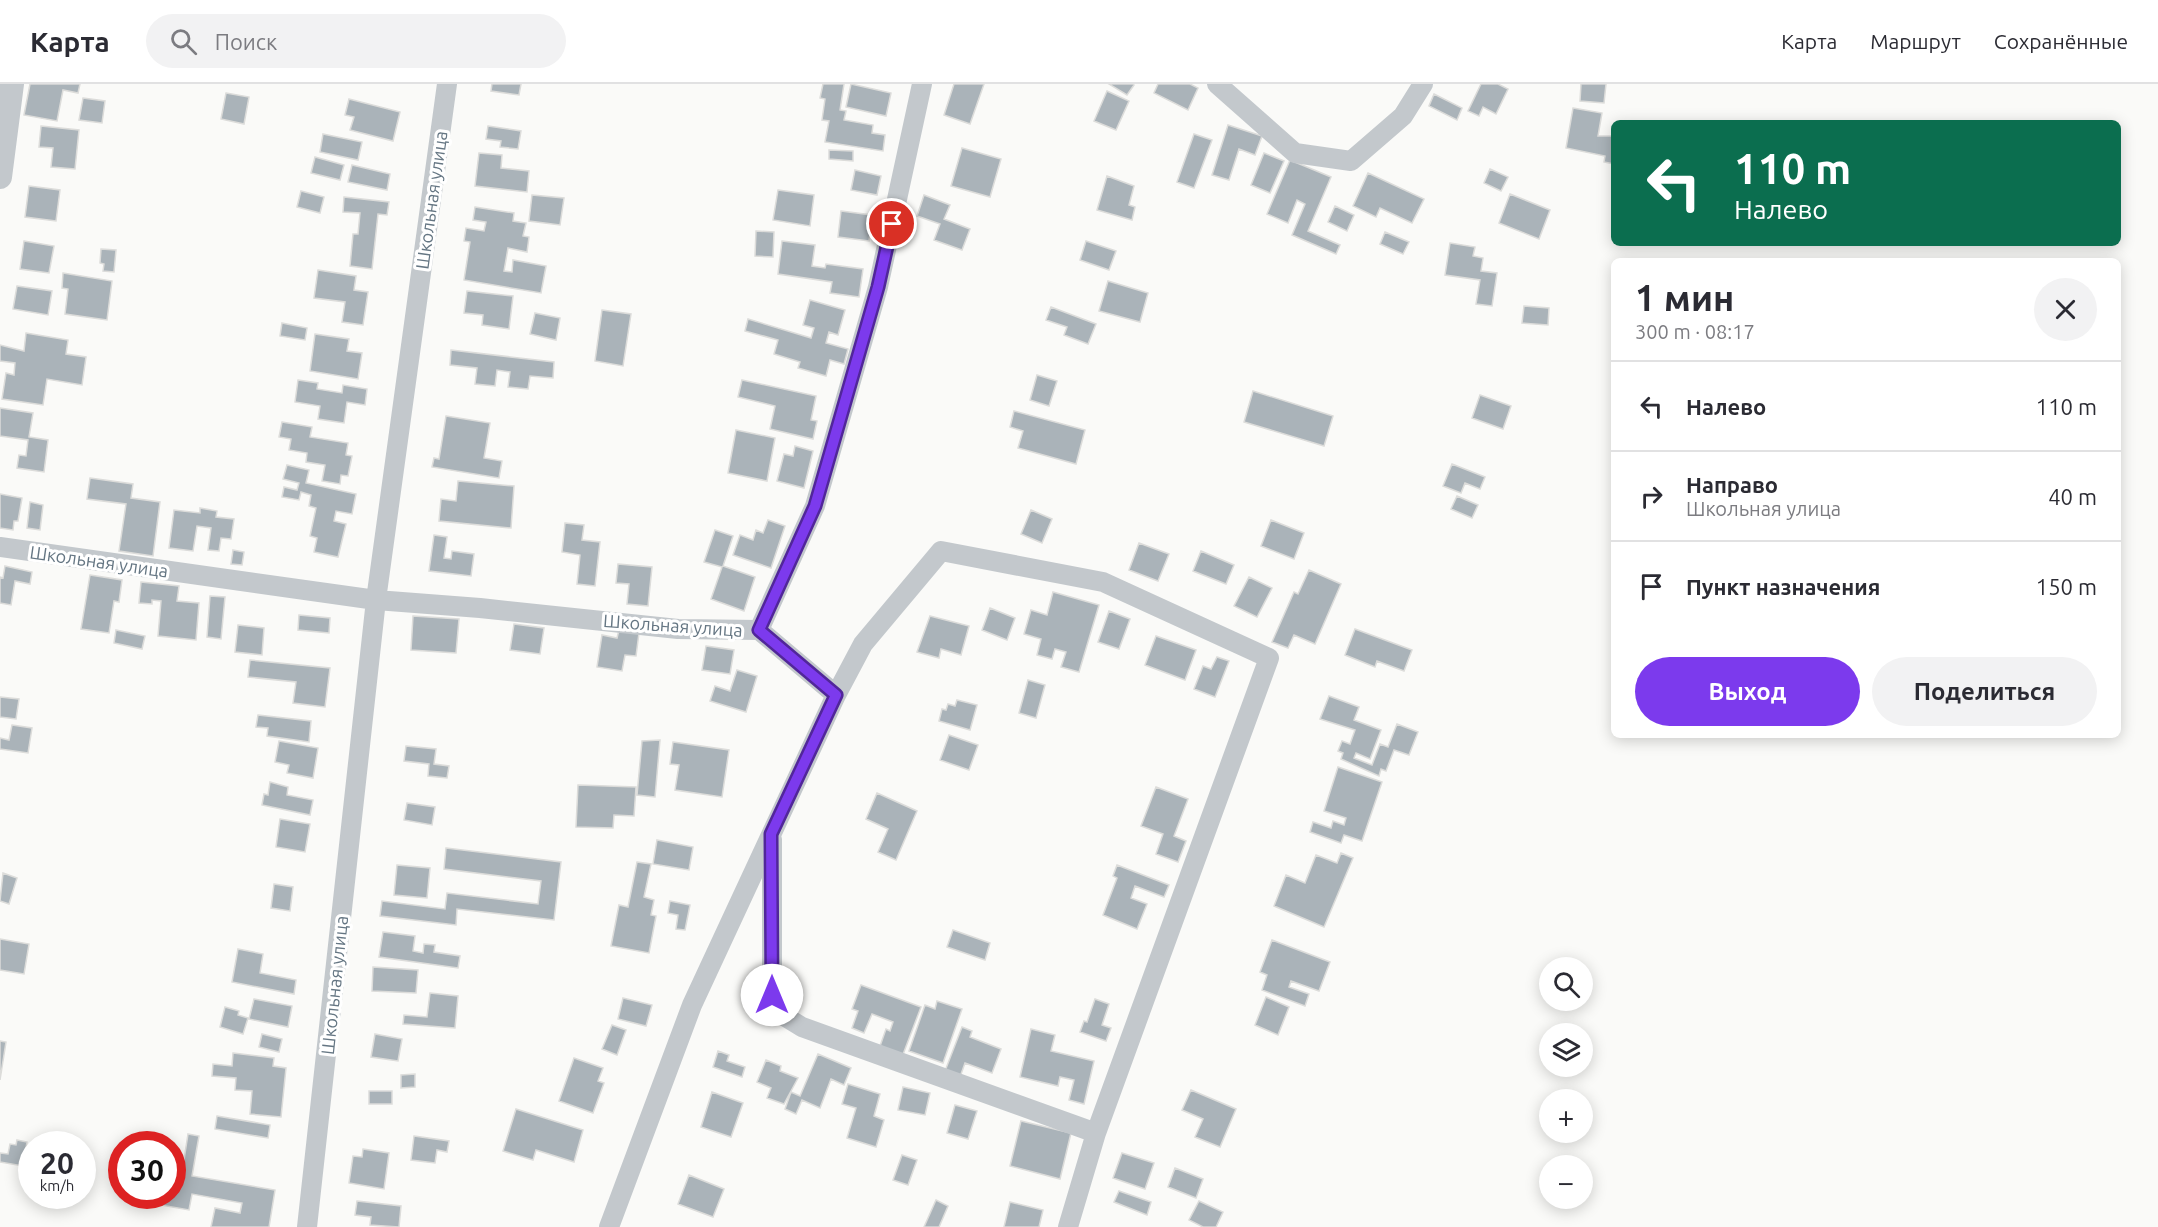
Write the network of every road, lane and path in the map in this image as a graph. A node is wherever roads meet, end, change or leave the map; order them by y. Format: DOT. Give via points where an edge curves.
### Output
graph roads {
  1 [pos="12,84"];
  2 [pos="447,84"];
  3 [pos="922,84"];
  4 [pos="1217,84"];
  5 [pos="1423,84"];
  6 [pos="0,177"];
  7 [pos="0,547"];
  8 [pos="376,600"];
  9 [pos="759,630"];
  10 [pos="836,695"];
  11 [pos="771,834"];
  12 [pos="1096,1132"];
  13 [pos="307,1227"];
  14 [pos="609,1227"];
  15 [pos="1068,1227"];
  1 -- 6 [label="street"];
  2 -- 8 [label="street, Школьная улица"];
  3 -- 9 [label="street, Школьная улица" via="878,287 815,506"];
  4 -- 5 [label="street" via="1295,153 1351,161 1403,116"];
  7 -- 8 [label="street, Школьная улица"];
  8 -- 9 [label="street, Школьная улица" via="678,629"];
  8 -- 13 [label="street, Школьная улица"];
  9 -- 10 [label="street"];
  10 -- 11 [label="street"];
  10 -- 12 [label="street" via="863,644 940,551 1103,582 1269,658"];
  11 -- 12 [label="street" via="772,995 784,1016 802,1027"];
  11 -- 14 [label="street" via="692,1005"];
  12 -- 15 [label="street"];
}
